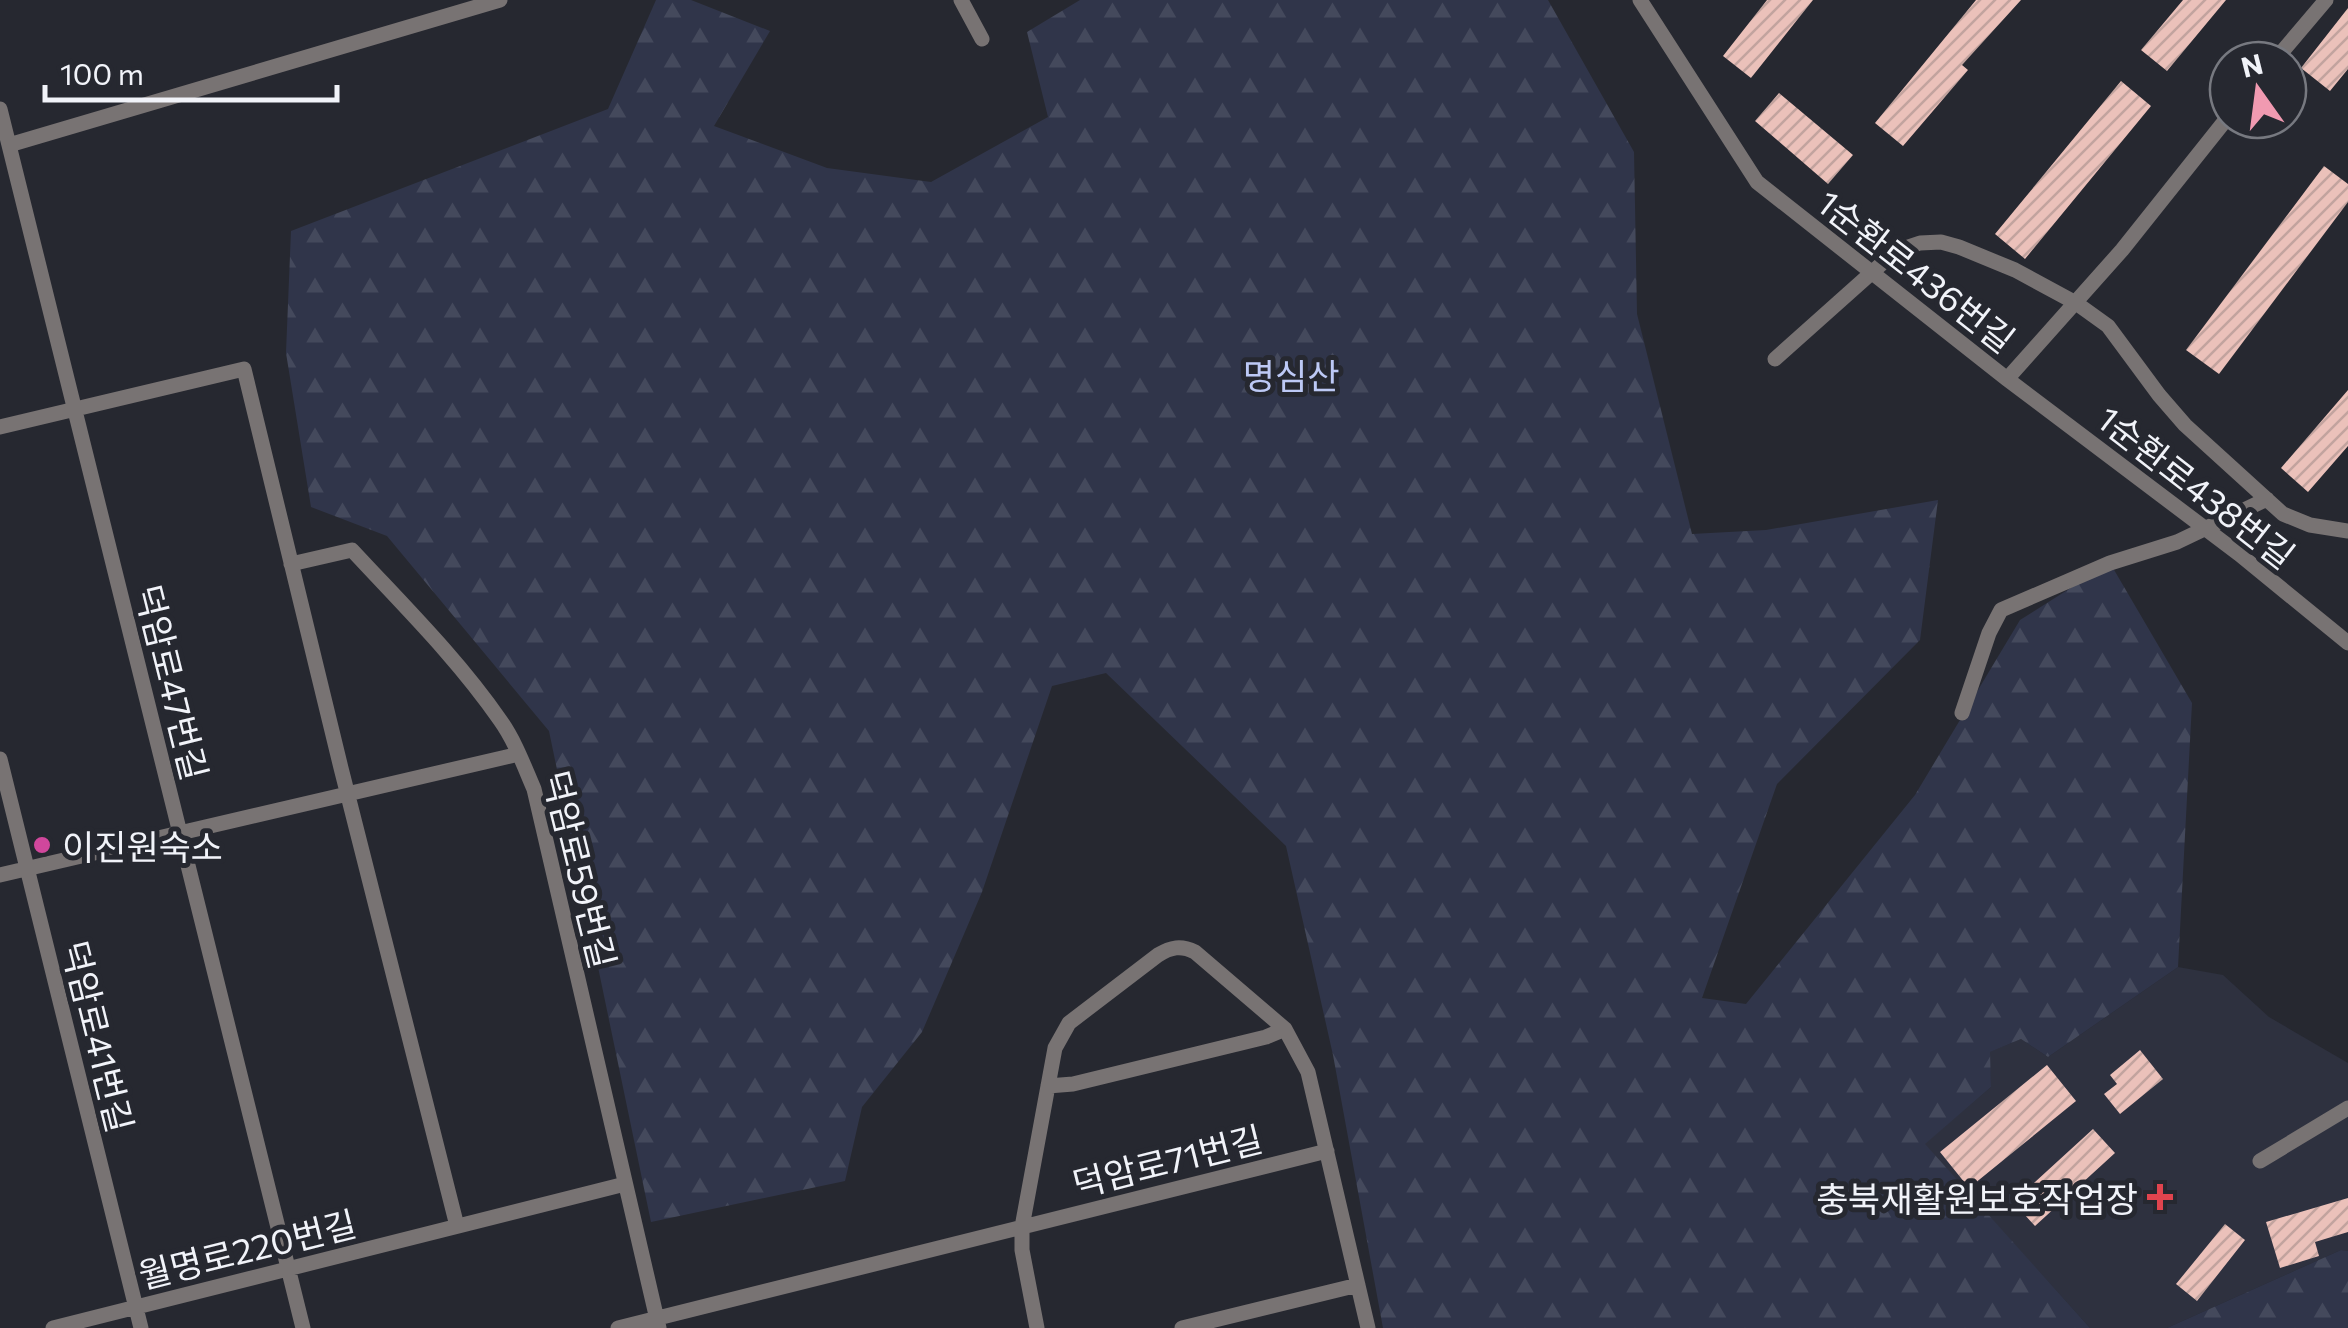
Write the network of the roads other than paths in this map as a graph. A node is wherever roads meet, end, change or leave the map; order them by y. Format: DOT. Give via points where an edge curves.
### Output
graph roads {
  1 [pos="500,0"];
  2 [pos="960,0"];
  3 [pos="1640,0"];
  4 [pos="2326,0"];
  5 [pos="982,39"];
  6 [pos="2292,40"];
  7 [pos="0,108"];
  8 [pos="2209,140"];
  9 [pos="9,145"];
  10 [pos="1871,272"];
  11 [pos="2076,303"];
  12 [pos="1775,359"];
  13 [pos="2007,379"];
  14 [pos="74,409"];
  15 [pos="0,427"];
  16 [pos="2267,500"];
  17 [pos="2206,529"];
  18 [pos="2348,531"];
  19 [pos="291,564"];
  20 [pos="2348,643"];
  21 [pos="1962,713"];
  22 [pos="519,754"];
  23 [pos="0,759"];
  24 [pos="347,792"];
  25 [pos="180,832"];
  26 [pos="27,868"];
  27 [pos="0,875"];
  28 [pos="1285,1029"];
  29 [pos="1048,1086"];
  30 [pos="2348,1108"];
  31 [pos="1327,1152"];
  32 [pos="2260,1161"];
  33 [pos="624,1184"];
  34 [pos="457,1226"];
  35 [pos="1022,1228"];
  36 [pos="288,1268"];
  37 [pos="1358,1285"];
  38 [pos="135,1307"];
  39 [pos="658,1323"];
  40 [pos="52,1328"];
  41 [pos="141,1328"];
  42 [pos="304,1328"];
  43 [pos="618,1328"];
  44 [pos="1037,1328"];
  45 [pos="1182,1328"];
  46 [pos="1368,1328"];
  1 -- 9 [label="street"];
  2 -- 5 [label="street"];
  3 -- 10 [label="street, 1순환로436번길" via="1757,182"];
  4 -- 6 [label="street"];
  7 -- 9 [label="street, 덕암로47번길"];
  8 -- 11 [label="street, 1순환로436번길"];
  9 -- 14 [label="street, 덕암로47번길"];
  10 -- 11 [label="street" via="1896,251 1941,242"];
  10 -- 12 [label="street"];
  10 -- 13 [label="street, 1순환로436번길"];
  11 -- 13 [label="street, 1순환로436번길"];
  11 -- 16 [label="street" via="2108,326 2185,424"];
  13 -- 17 [label="street, 1순환로438번길"];
  14 -- 15 [label="street"];
  14 -- 19 [label="street" via="244,369"];
  14 -- 25 [label="street, 덕암로47번길"];
  16 -- 17 [label="street"];
  16 -- 18 [label="street" via="2310,525"];
  17 -- 20 [label="street, 1순환로438번길"];
  17 -- 21 [label="street" via="2001,610"];
  19 -- 22 [label="street, 덕암로59번길" via="352,550 455,662"];
  19 -- 24 [label="street"];
  22 -- 24 [label="street"];
  22 -- 33 [label="street, 덕암로59번길" via="534,789"];
  23 -- 26 [label="street, 덕암로41번길"];
  24 -- 25 [label="street"];
  24 -- 34 [label="street"];
  25 -- 26 [label="street"];
  25 -- 36 [label="street, 덕암로47번길"];
  26 -- 27 [label="street"];
  26 -- 38 [label="street, 덕암로41번길"];
  28 -- 29 [label="street"];
  28 -- 29 [label="street, 덕암로71번길" via="1195,952 1169,948 1069,1022 1055,1048"];
  28 -- 31 [label="street, 덕암로71번길" via="1308,1072"];
  29 -- 35 [label="street, 덕암로71번길"];
  30 -- 32 [label="street"];
  31 -- 35 [label="street, 덕암로71번길"];
  31 -- 37 [label="street, 덕암로71번길"];
  33 -- 34 [label="street, 월명로220번길"];
  33 -- 39 [label="street, 덕암로59번길"];
  34 -- 36 [label="street, 월명로220번길"];
  35 -- 39 [label="street"];
  35 -- 44 [label="street, 덕암로71번길"];
  36 -- 38 [label="street, 월명로220번길"];
  36 -- 42 [label="street, 덕암로47번길"];
  37 -- 45 [label="street"];
  37 -- 46 [label="street, 덕암로71번길"];
  38 -- 40 [label="street, 월명로220번길"];
  38 -- 41 [label="street, 덕암로41번길"];
  39 -- 43 [label="street"];
}
